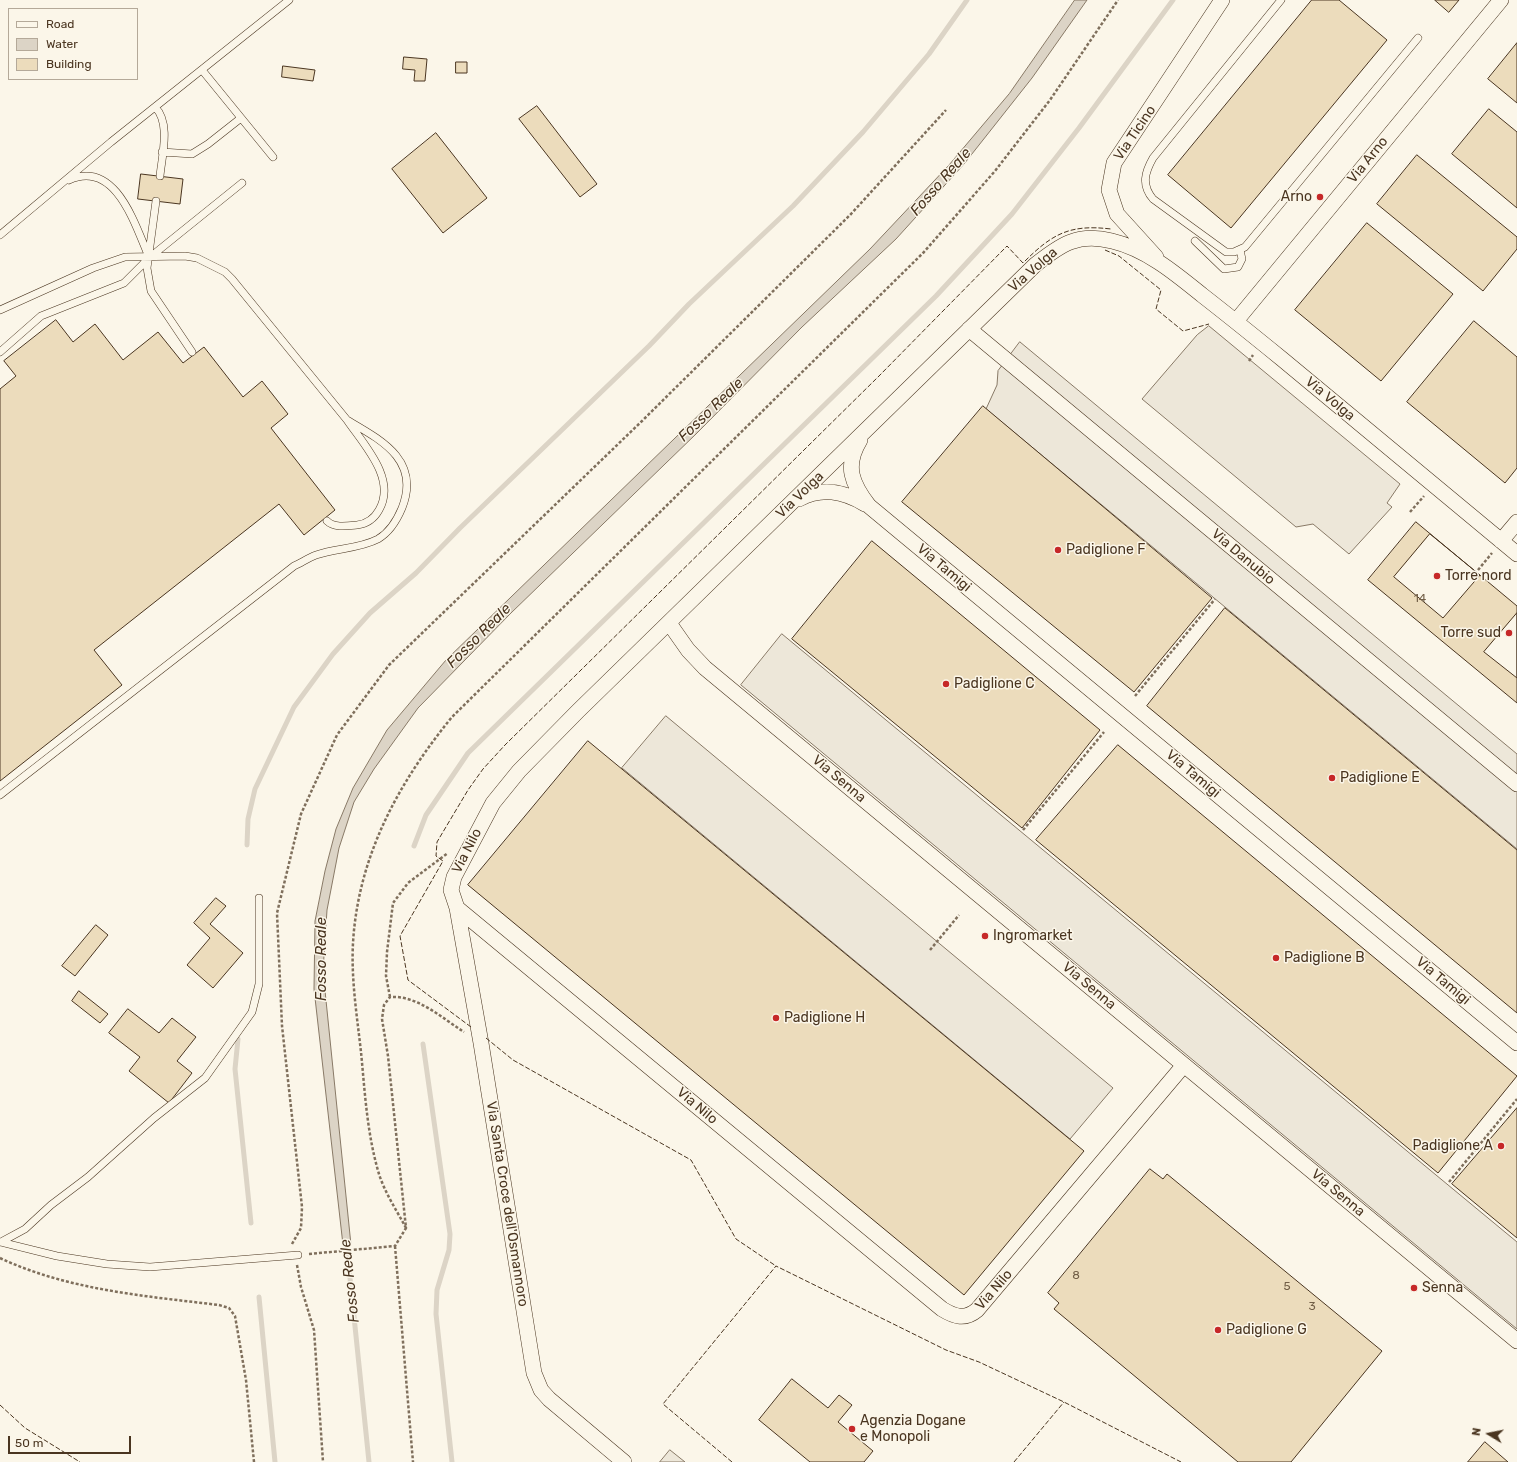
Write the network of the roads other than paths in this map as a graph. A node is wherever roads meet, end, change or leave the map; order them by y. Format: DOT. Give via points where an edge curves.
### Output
graph roads {
  1 [pos="289,0"];
  2 [pos="1222,0"];
  3 [pos="1281,0"];
  4 [pos="1501,0"];
  5 [pos="1418,38"];
  6 [pos="202,70"];
  7 [pos="155,107"];
  8 [pos="241,118"];
  9 [pos="162,152"];
  10 [pos="273,157"];
  11 [pos="160,176"];
  12 [pos="242,183"];
  13 [pos="59,186"];
  14 [pos="156,201"];
  15 [pos="0,235"];
  16 [pos="1195,241"];
  17 [pos="1240,250"];
  18 [pos="149,258"];
  19 [pos="1164,265"];
  20 [pos="0,310"];
  21 [pos="1236,321"];
  22 [pos="969,329"];
  23 [pos="0,352"];
  24 [pos="192,352"];
  25 [pos="347,420"];
  26 [pos="867,429"];
  27 [pos="793,502"];
  28 [pos="869,506"];
  29 [pos="327,521"];
  30 [pos="1517,522"];
  31 [pos="1501,541"];
  32 [pos="1517,554"];
  33 [pos="669,623"];
  34 [pos="1517,784"];
  35 [pos="0,795"];
  36 [pos="259,898"];
  37 [pos="457,908"];
  38 [pos="1517,1043"];
  39 [pos="1184,1065"];
  40 [pos="0,1242"];
  41 [pos="294,1255"];
  42 [pos="1517,1341"];
  43 [pos="624,1462"];
  1 -- 6 [label="lane"];
  2 -- 19 [label="street, Via Ticino" via="1114,163 1109,190 1117,214"];
  3 -- 17 [label="lane" via="1146,170 1146,188 1153,199 1219,249 1226,252"];
  4 -- 21 [label="street, Via Arno"];
  5 -- 17 [label="lane"];
  6 -- 7 [label="lane"];
  6 -- 8 [label="lane"];
  7 -- 9 [label="lane" via="163,118"];
  7 -- 13 [label="lane"];
  8 -- 9 [label="lane" via="192,154"];
  8 -- 10 [label="lane"];
  9 -- 11 [label="lane"];
  12 -- 18 [label="lane"];
  13 -- 15 [label="lane"];
  13 -- 18 [label="lane" via="80,176 102,178 125,204"];
  14 -- 18 [label="lane"];
  16 -- 17 [label="lane" via="1224,268 1238,267 1242,259"];
  18 -- 20 [label="lane" via="125,257 112,261"];
  18 -- 23 [label="lane" via="124,283 41,316"];
  18 -- 24 [label="lane" via="147,268 151,291"];
  18 -- 25 [label="lane" via="197,258 225,272"];
  19 -- 21 [label="street, Via Volga"];
  19 -- 22 [label="street, Via Volga" via="1128,246 1112,241 1098,238 1072,240 1059,246 1035,265"];
  21 -- 31 [label="street, Via Volga"];
  22 -- 26 [label="street, Via Volga"];
  22 -- 34 [label="street, Via Danubio"];
  25 -- 29 [label="lane" via="380,469 384,488 383,502 374,517 362,524 337,526"];
  25 -- 35 [label="lane" via="389,447 399,458 405,471 404,503 391,528 379,538 364,545 316,555 294,566"];
  26 -- 27 [label="street, Via Volga"];
  26 -- 28 [label="street, Via Tamigi" via="856,446 851,468 857,490"];
  27 -- 28 [label="street, Via Tamigi" via="815,492 826,491 852,497"];
  27 -- 33 [label="street, Via Volga"];
  28 -- 38 [label="street, Via Tamigi"];
  30 -- 31 [label="street"];
  31 -- 32 [label="street, Via Volga"];
  33 -- 37 [label="street, Via Nilo" via="524,765 493,803 454,877 451,890"];
  33 -- 39 [label="street, Via Senna" via="688,650 705,668"];
  36 -- 40 [label="lane" via="259,984 252,1012 205,1078 154,1118 25,1229"];
  37 -- 39 [label="street, Via Nilo" via="949,1314 964,1318 977,1310"];
  37 -- 43 [label="street, Via Santa Croce dell'Osmannoro" via="535,1378 549,1399"];
  39 -- 42 [label="street, Via Senna"];
  40 -- 41 [label="lane" via="57,1256 107,1264 150,1267"];
}
